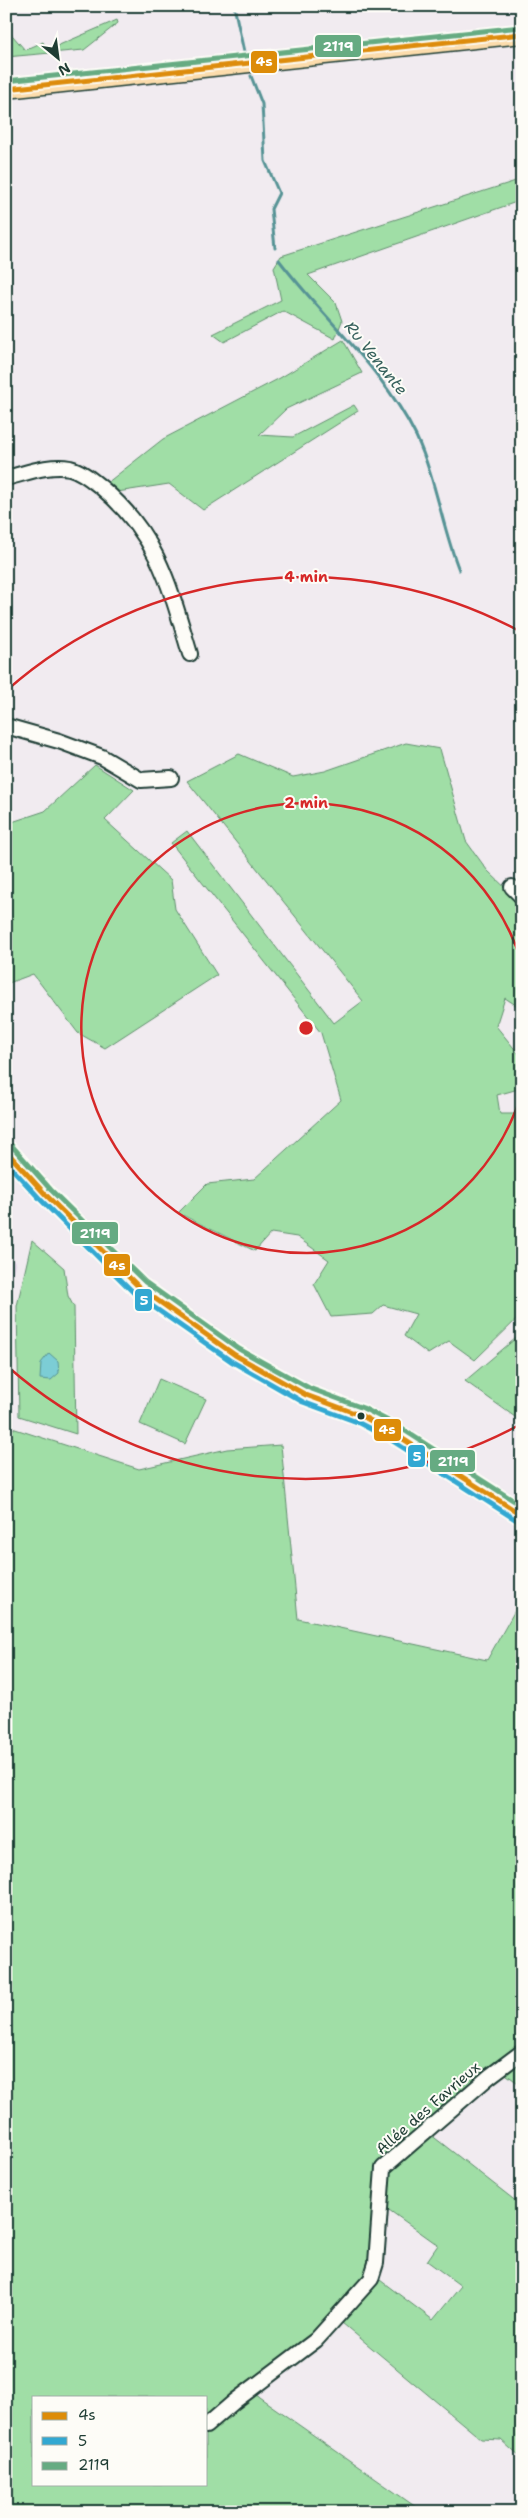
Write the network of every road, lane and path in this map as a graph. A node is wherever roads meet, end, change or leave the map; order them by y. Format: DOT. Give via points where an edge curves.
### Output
graph roads {
  1 [pos="522,34"];
  2 [pos="6,89"];
  3 [pos="6,478"];
  4 [pos="190,654"];
  5 [pos="6,726"];
  6 [pos="171,778"];
  7 [pos="6,1151"];
  8 [pos="522,1515"];
  9 [pos="522,2052"];
  10 [pos="208,2424"];
  1 -- 2 [label="main road"];
  3 -- 4 [label="street" via="52,467 72,468 88,476 119,503 143,531 158,558"];
  5 -- 6 [label="street" via="102,757 141,780"];
  7 -- 8 [label="street" via="140,1288 235,1355 306,1395 360,1415 392,1432"];
  9 -- 10 [label="street, Allée des Favrieux" via="383,2168 376,2263 371,2279 316,2340 234,2400"];
}
